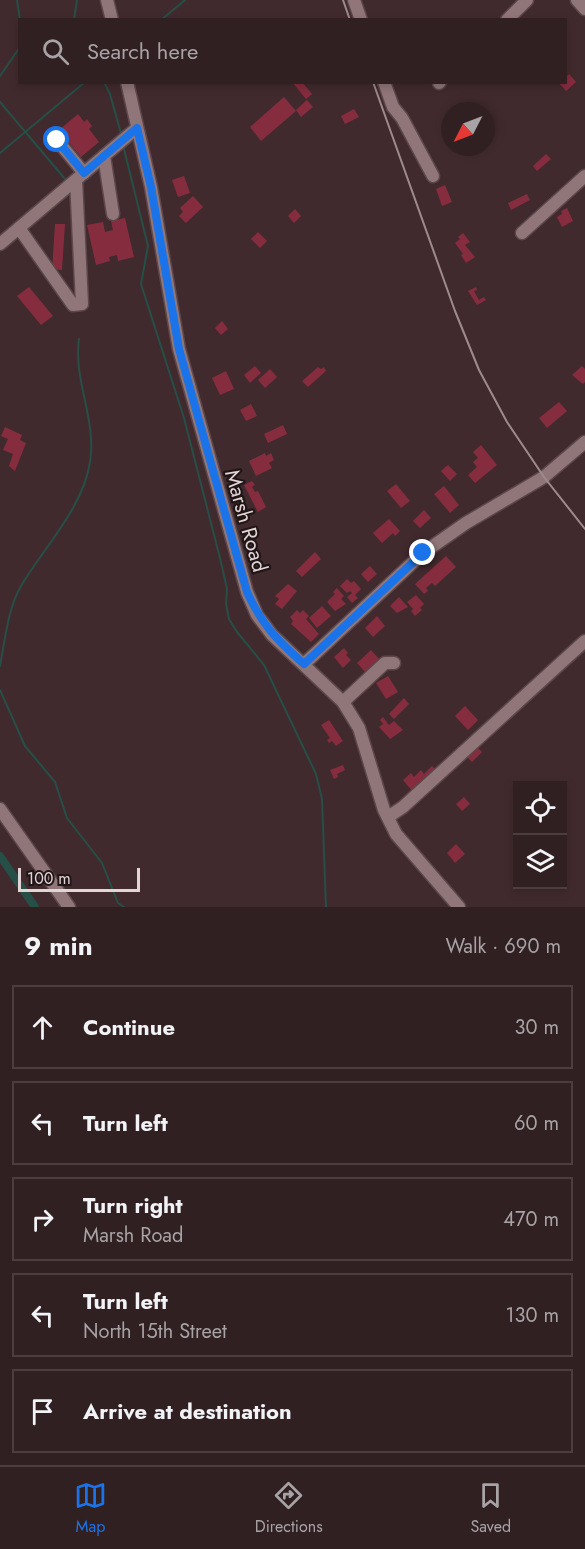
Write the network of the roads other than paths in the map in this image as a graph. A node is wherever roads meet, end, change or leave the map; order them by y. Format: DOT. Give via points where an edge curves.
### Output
graph roads {
  1 [pos="107,0"];
  2 [pos="354,0"];
  3 [pos="527,0"];
  4 [pos="577,0"];
  5 [pos="585,9"];
  6 [pos="112,18"];
  7 [pos="360,18"];
  8 [pos="509,18"];
  9 [pos="127,84"];
  10 [pos="385,84"];
  11 [pos="137,128"];
  12 [pos="57,140"];
  13 [pos="104,156"];
  14 [pos="433,176"];
  15 [pos="585,176"];
  16 [pos="80,177"];
  17 [pos="113,214"];
  18 [pos="19,228"];
  19 [pos="522,233"];
  20 [pos="0,244"];
  21 [pos="585,442"];
  22 [pos="585,641"];
  23 [pos="394,663"];
  24 [pos="304,664"];
  25 [pos="343,702"];
  26 [pos="0,810"];
  27 [pos="388,818"];
  28 [pos="448,894"];
  29 [pos="69,907"];
  30 [pos="452,907"];
  31 [pos="459,907"];
  1 -- 6 [label="street"];
  2 -- 7 [label="street"];
  3 -- 8 [label="street"];
  4 -- 5 [label="street"];
  9 -- 11 [label="street, Marsh Road"];
  10 -- 14 [label="street" via="393,107"];
  11 -- 13 [label="street"];
  11 -- 24 [label="street, Marsh Road" via="179,349 247,592 272,635"];
  12 -- 16 [label="street"];
  13 -- 16 [label="street"];
  13 -- 17 [label="street"];
  15 -- 19 [label="street"];
  16 -- 18 [label="street"];
  16 -- 18 [label="street" via="82,304 73,305"];
  18 -- 20 [label="street"];
  21 -- 24 [label="street" via="544,477 423,553"];
  22 -- 27 [label="street"];
  23 -- 25 [label="street" via="385,663"];
  24 -- 25 [label="street, Marsh Road"];
  25 -- 27 [label="street, Marsh Road" via="359,728"];
  26 -- 29 [label="street"];
  27 -- 28 [label="street, Marsh Road" via="396,834"];
  28 -- 30 [label="street"];
  28 -- 31 [label="street, Marsh Road"];
}
